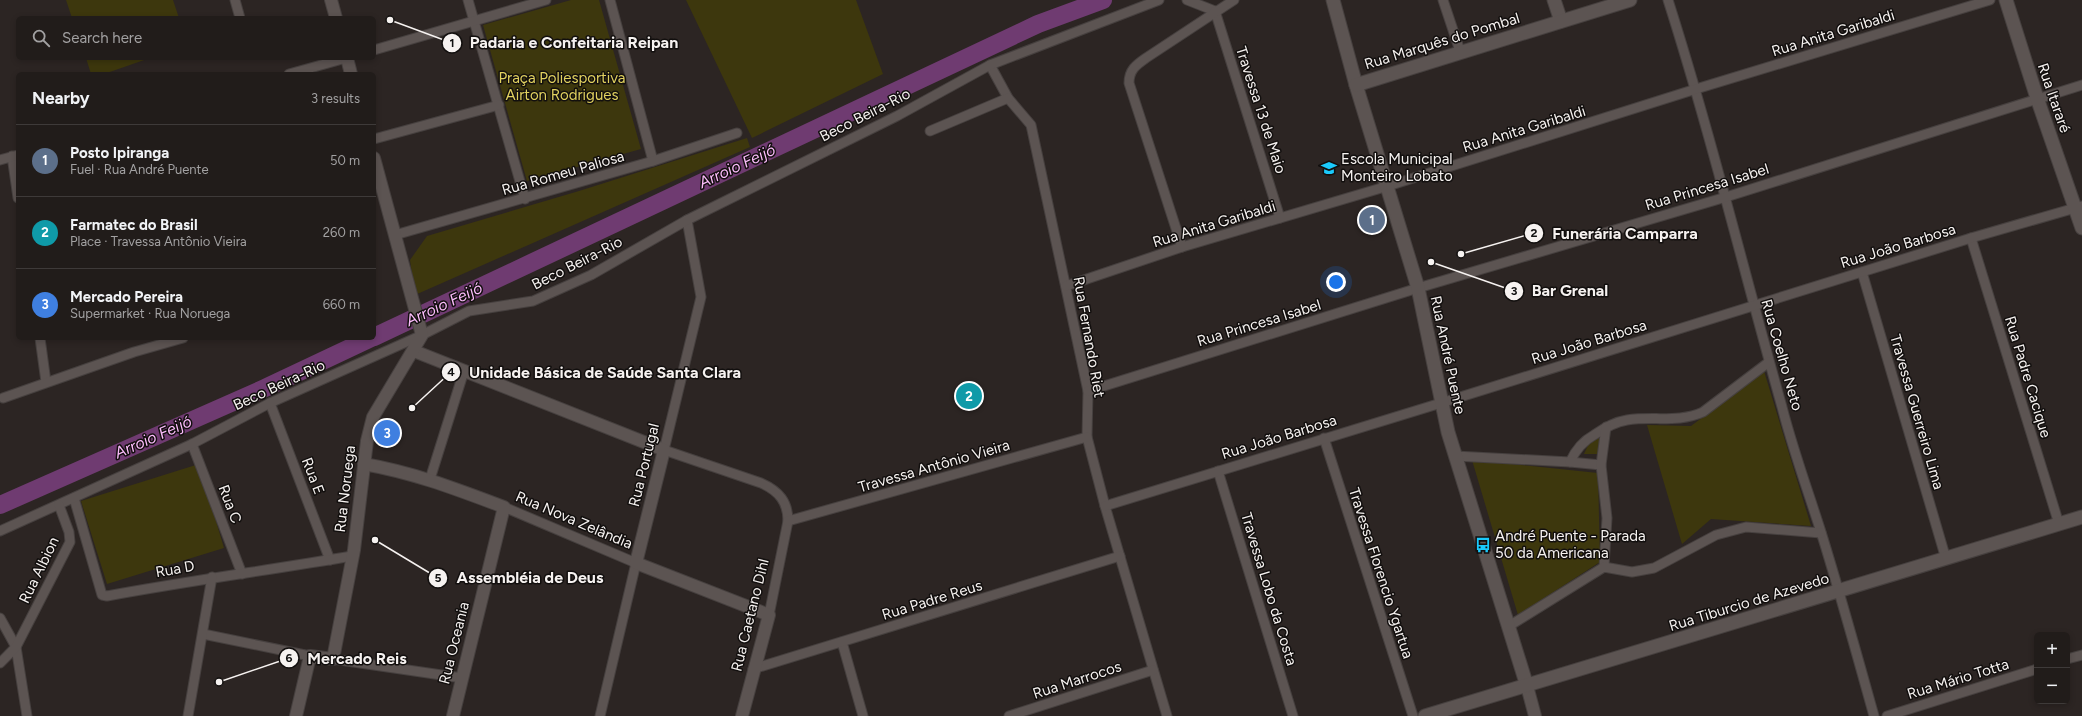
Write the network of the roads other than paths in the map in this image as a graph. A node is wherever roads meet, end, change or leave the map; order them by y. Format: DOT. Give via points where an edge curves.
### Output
graph roads {
  1 [pos="235,0"];
  2 [pos="331,0"];
  3 [pos="468,0"];
  4 [pos="546,0"];
  5 [pos="610,0"];
  6 [pos="1159,0"];
  7 [pos="1187,0"];
  8 [pos="1234,0"];
  9 [pos="1333,0"];
  10 [pos="1443,0"];
  11 [pos="1554,0"];
  12 [pos="1630,0"];
  13 [pos="1668,0"];
  14 [pos="1990,0"];
  15 [pos="2006,0"];
  16 [pos="1215,11"];
  17 [pos="239,16"];
  18 [pos="335,16"];
  19 [pos="474,20"];
  20 [pos="1561,21"];
  21 [pos="376,49"];
  22 [pos="1460,51"];
  23 [pos="339,60"];
  24 [pos="347,60"];
  25 [pos="990,65"];
  26 [pos="296,72"];
  27 [pos="350,72"];
  28 [pos="1356,84"];
  29 [pos="2082,85"];
  30 [pos="1696,89"];
  31 [pos="1008,98"];
  32 [pos="2037,98"];
  33 [pos="499,105"];
  34 [pos="930,131"];
  35 [pos="737,133"];
  36 [pos="376,138"];
  37 [pos="15,155"];
  38 [pos="0,160"];
  39 [pos="653,161"];
  40 [pos="376,165"];
  41 [pos="16,169"];
  42 [pos="1388,186"];
  43 [pos="1726,197"];
  44 [pos="525,199"];
  45 [pos="2079,207"];
  46 [pos="1280,218"];
  47 [pos="687,220"];
  48 [pos="2082,228"];
  49 [pos="395,235"];
  50 [pos="1971,238"];
  51 [pos="1182,247"];
  52 [pos="1862,272"];
  53 [pos="1066,286"];
  54 [pos="1418,288"];
  55 [pos="1753,306"];
  56 [pos="421,331"];
  57 [pos="40,340"];
  58 [pos="176,340"];
  59 [pos="414,351"];
  60 [pos="1769,362"];
  61 [pos="464,371"];
  62 [pos="46,382"];
  63 [pos="1088,390"];
  64 [pos="3,398"];
  65 [pos="270,403"];
  66 [pos="1441,403"];
  67 [pos="1606,427"];
  68 [pos="1087,437"];
  69 [pos="1324,438"];
  70 [pos="192,444"];
  71 [pos="664,450"];
  72 [pos="1455,456"];
  73 [pos="1570,462"];
  74 [pos="364,464"];
  75 [pos="1601,465"];
  76 [pos="1218,471"];
  77 [pos="430,479"];
  78 [pos="74,498"];
  79 [pos="59,505"];
  80 [pos="1105,506"];
  81 [pos="504,507"];
  82 [pos="2082,517"];
  83 [pos="788,521"];
  84 [pos="2059,524"];
  85 [pos="0,531"];
  86 [pos="1821,533"];
  87 [pos="352,556"];
  88 [pos="1120,556"];
  89 [pos="1946,559"];
  90 [pos="330,560"];
  91 [pos="636,563"];
  92 [pos="1604,567"];
  93 [pos="242,574"];
  94 [pos="212,577"];
  95 [pos="1839,592"];
  96 [pos="769,615"];
  97 [pos="0,618"];
  98 [pos="1509,626"];
  99 [pos="203,634"];
  100 [pos="842,642"];
  101 [pos="16,647"];
  102 [pos="2082,655"];
  103 [pos="310,656"];
  104 [pos="2070,658"];
  105 [pos="333,659"];
  106 [pos="0,663"];
  107 [pos="753,669"];
  108 [pos="1153,670"];
  109 [pos="2034,670"];
  110 [pos="462,678"];
  111 [pos="1527,686"];
  112 [pos="27,716"];
  113 [pos="188,716"];
  114 [pos="296,716"];
  115 [pos="453,716"];
  116 [pos="600,716"];
  117 [pos="742,716"];
  118 [pos="863,716"];
  119 [pos="1010,716"];
  120 [pos="1167,716"];
  121 [pos="1293,716"];
  122 [pos="1413,716"];
  123 [pos="1425,716"];
  124 [pos="1535,716"];
  125 [pos="1874,716"];
  126 [pos="1887,716"];
  1 -- 17 [label="street"];
  2 -- 18 [label="street"];
  3 -- 19 [label="street"];
  4 -- 19 [label="street"];
  5 -- 39 [label="street"];
  6 -- 25 [label="street, Beco Beira-Rio"];
  7 -- 16 [label="street"];
  8 -- 16 [label="street"];
  9 -- 28 [label="main road, Rua André Puente"];
  10 -- 22 [label="street"];
  11 -- 20 [label="main road"];
  12 -- 20 [label="main road, Rua Marquês do Pombal"];
  13 -- 30 [label="street, Rua Coelho Neto"];
  14 -- 30 [label="street, Rua Anita Garibaldi"];
  15 -- 32 [label="main road, Rua Itararé"];
  16 -- 46 [label="street, Travessa 13 de Maio"];
  16 -- 51 [label="street" via="1137,64 1129,74 1129,83"];
  19 -- 21 [label="street"];
  19 -- 33 [label="street"];
  20 -- 22 [label="main road, Rua Marquês do Pombal"];
  22 -- 28 [label="main road, Rua Marquês do Pombal"];
  23 -- 26 [label="street"];
  24 -- 27 [label="street"];
  25 -- 31 [label="street, Rua Fernando Riet"];
  25 -- 47 [label="street, Beco Beira-Rio" via="897,116"];
  28 -- 42 [label="main road, Rua André Puente"];
  29 -- 32 [label="street, Rua Princesa Isabel"];
  30 -- 42 [label="street, Rua Anita Garibaldi"];
  30 -- 43 [label="street, Rua Coelho Neto"];
  31 -- 34 [label="street"];
  31 -- 53 [label="street, Rua Fernando Riet" via="1031,125"];
  32 -- 43 [label="street, Rua Princesa Isabel"];
  32 -- 45 [label="main road, Rua Itararé"];
  33 -- 36 [label="street"];
  33 -- 44 [label="street"];
  35 -- 39 [label="street, Rua Romeu Paliosa"];
  37 -- 38 [label="street"];
  37 -- 41 [label="street"];
  39 -- 44 [label="street, Rua Romeu Paliosa"];
  40 -- 49 [label="street"];
  42 -- 46 [label="street, Rua Anita Garibaldi"];
  42 -- 54 [label="main road, Rua André Puente"];
  43 -- 54 [label="street, Rua Princesa Isabel"];
  43 -- 55 [label="street, Rua Coelho Neto"];
  44 -- 49 [label="street, Rua Romeu Paliosa"];
  45 -- 48 [label="main road, Rua Itararé"];
  45 -- 50 [label="street, Rua João Barbosa"];
  46 -- 51 [label="street, Rua Anita Garibaldi"];
  47 -- 56 [label="street, Beco Beira-Rio" via="591,275 533,301 469,311"];
  47 -- 71 [label="street, Rua Portugal" via="701,297"];
  49 -- 56 [label="street"];
  50 -- 52 [label="street, Rua João Barbosa"];
  50 -- 84 [label="street, Rua Padre Cacique"];
  51 -- 53 [label="street, Rua Anita Garibaldi"];
  52 -- 55 [label="street, Rua João Barbosa"];
  52 -- 89 [label="street, Travessa Guerreiro Lima"];
  53 -- 63 [label="street, Rua Fernando Riet"];
  54 -- 63 [label="street, Rua Princesa Isabel"];
  54 -- 66 [label="main road, Rua André Puente"];
  55 -- 60 [label="street, Rua Coelho Neto"];
  55 -- 66 [label="street, Rua João Barbosa"];
  56 -- 59 [label="street, Rua Noruega"];
  56 -- 65 [label="street, Beco Beira-Rio"];
  57 -- 62 [label="street"];
  58 -- 62 [label="street"];
  59 -- 61 [label="street"];
  59 -- 74 [label="street, Rua Noruega" via="373,417"];
  60 -- 67 [label="street" via="1693,417 1627,420"];
  60 -- 86 [label="street, Rua Coelho Neto"];
  61 -- 71 [label="street"];
  61 -- 77 [label="street"];
  62 -- 64 [label="street"];
  63 -- 68 [label="street, Rua Fernando Riet"];
  65 -- 70 [label="street, Beco Beira-Rio"];
  65 -- 90 [label="street, Rua E"];
  66 -- 69 [label="street, Rua João Barbosa"];
  66 -- 72 [label="main road, Rua André Puente"];
  67 -- 73 [label="street" via="1587,439 1574,453"];
  67 -- 75 [label="street"];
  68 -- 80 [label="street, Rua Fernando Riet"];
  68 -- 83 [label="street, Travessa Antônio Vieira"];
  69 -- 76 [label="street, Rua João Barbosa"];
  69 -- 122 [label="street, Travessa Florencio Ygartua"];
  70 -- 78 [label="street, Beco Beira-Rio"];
  70 -- 93 [label="street, Rua C"];
  71 -- 83 [label="street" via="775,490 788,511"];
  71 -- 91 [label="street, Rua Portugal"];
  72 -- 73 [label="street"];
  72 -- 98 [label="main road, Rua André Puente"];
  73 -- 75 [label="street"];
  74 -- 77 [label="street, Rua Nova Zelândia"];
  74 -- 87 [label="street, Rua Noruega"];
  75 -- 92 [label="street" via="1607,518"];
  76 -- 80 [label="street, Rua João Barbosa"];
  76 -- 121 [label="street, Travessa Lobo da Costa"];
  77 -- 81 [label="street, Rua Nova Zelândia"];
  78 -- 79 [label="street, Beco Beira-Rio"];
  78 -- 94 [label="street, Rua D" via="102,595"];
  79 -- 85 [label="street, Beco Beira-Rio"];
  79 -- 101 [label="street, Rua Albion" via="70,542"];
  80 -- 88 [label="street, Rua Fernando Riet"];
  81 -- 91 [label="street, Rua Nova Zelândia"];
  81 -- 110 [label="street, Rua Oceania"];
  82 -- 84 [label="main road, Rua Tiburcio de Azevedo"];
  83 -- 96 [label="street, Rua Caetano Dihl"];
  84 -- 89 [label="main road, Rua Tiburcio de Azevedo"];
  86 -- 92 [label="street" via="1746,527 1716,535 1654,568 1632,572"];
  86 -- 95 [label="street, Rua Coelho Neto"];
  87 -- 90 [label="street, Rua D"];
  87 -- 105 [label="street, Rua Noruega"];
  88 -- 100 [label="street, Rua Padre Reus"];
  88 -- 108 [label="street, Rua Fernando Riet"];
  89 -- 95 [label="main road, Rua Tiburcio de Azevedo"];
  90 -- 93 [label="street, Rua D"];
  91 -- 96 [label="street, Rua Nova Zelândia"];
  91 -- 116 [label="street, Rua Portugal"];
  92 -- 98 [label="street"];
  93 -- 94 [label="street, Rua D"];
  94 -- 99 [label="street"];
  95 -- 111 [label="main road, Rua Tiburcio de Azevedo"];
  95 -- 125 [label="street, Rua Coelho Neto"];
  96 -- 107 [label="street, Rua Caetano Dihl"];
  97 -- 101 [label="street"];
  98 -- 111 [label="main road, Rua André Puente"];
  99 -- 103 [label="street"];
  99 -- 113 [label="street"];
  100 -- 107 [label="street, Rua Padre Reus"];
  100 -- 118 [label="street"];
  101 -- 106 [label="street, Rua Albion"];
  101 -- 112 [label="street"];
  102 -- 104 [label="street"];
  103 -- 105 [label="street"];
  103 -- 114 [label="street"];
  105 -- 110 [label="street"];
  107 -- 117 [label="street, Rua Caetano Dihl"];
  108 -- 119 [label="street, Rua Marrocos"];
  108 -- 120 [label="street, Rua Fernando Riet"];
  109 -- 126 [label="street, Rua Mário Totta"];
  110 -- 115 [label="street, Rua Oceania"];
  111 -- 123 [label="main road, Rua Tiburcio de Azevedo"];
  111 -- 124 [label="street, Rua André Puente"];
}
